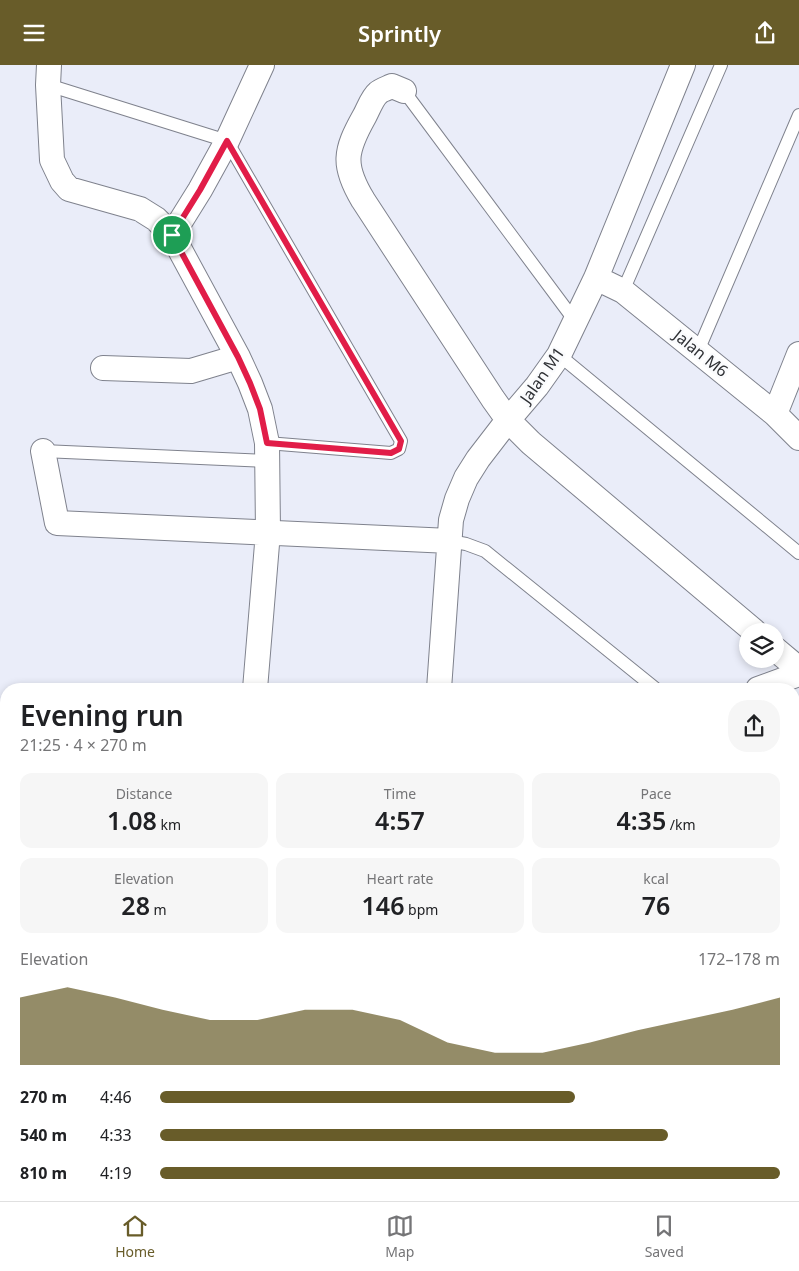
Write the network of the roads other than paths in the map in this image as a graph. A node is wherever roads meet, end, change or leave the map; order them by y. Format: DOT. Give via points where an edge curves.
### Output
graph roads {
  1 [pos="262,65"];
  2 [pos="683,65"];
  3 [pos="721,65"];
  4 [pos="49,75"];
  5 [pos="404,91"];
  6 [pos="799,115"];
  7 [pos="227,141"];
  8 [pos="172,235"];
  9 [pos="596,278"];
  10 [pos="623,291"];
  11 [pos="575,321"];
  12 [pos="698,351"];
  13 [pos="799,354"];
  14 [pos="559,355"];
  15 [pos="238,357"];
  16 [pos="103,368"];
  17 [pos="775,414"];
  18 [pos="508,420"];
  19 [pos="799,438"];
  20 [pos="43,451"];
  21 [pos="267,452"];
  22 [pos="268,532"];
  23 [pos="450,541"];
  24 [pos="799,553"];
  25 [pos="745,623"];
  26 [pos="784,656"];
  27 [pos="799,669"];
  28 [pos="799,674"];
  29 [pos="255,683"];
  30 [pos="439,683"];
  31 [pos="649,683"];
  32 [pos="774,683"];
  1 -- 7 [label="street"];
  2 -- 9 [label="street, Jalan M1"];
  3 -- 10 [label="lane"];
  4 -- 7 [label="lane"];
  4 -- 8 [label="street" via="52,160 62,181 69,189 140,209"];
  5 -- 11 [label="lane"];
  5 -- 18 [label="street" via="392,86 378,93 350,143 348,156 355,187"];
  6 -- 12 [label="lane"];
  7 -- 8 [label="street"];
  7 -- 21 [label="lane" via="401,441 399,449 391,453"];
  8 -- 15 [label="street"];
  9 -- 10 [label="street, Jalan M6"];
  9 -- 11 [label="street, Jalan M1"];
  10 -- 12 [label="street, Jalan M6"];
  11 -- 14 [label="street, Jalan M1"];
  12 -- 17 [label="street, Jalan M6"];
  13 -- 17 [label="street"];
  14 -- 18 [label="street, Jalan M1"];
  14 -- 24 [label="lane"];
  15 -- 16 [label="street" via="191,371"];
  15 -- 21 [label="street" via="260,409"];
  17 -- 19 [label="street, Jalan M6"];
  18 -- 23 [label="street, Jalan M1" via="466,477 451,520"];
  18 -- 25 [label="street"];
  20 -- 21 [label="lane"];
  20 -- 22 [label="street" via="57,523"];
  21 -- 22 [label="street"];
  22 -- 23 [label="street"];
  22 -- 29 [label="street"];
  23 -- 30 [label="street, Jalan M1"];
  23 -- 31 [label="lane" via="490,555"];
  26 -- 27 [label="street"];
  28 -- 32 [label="street"];
}
